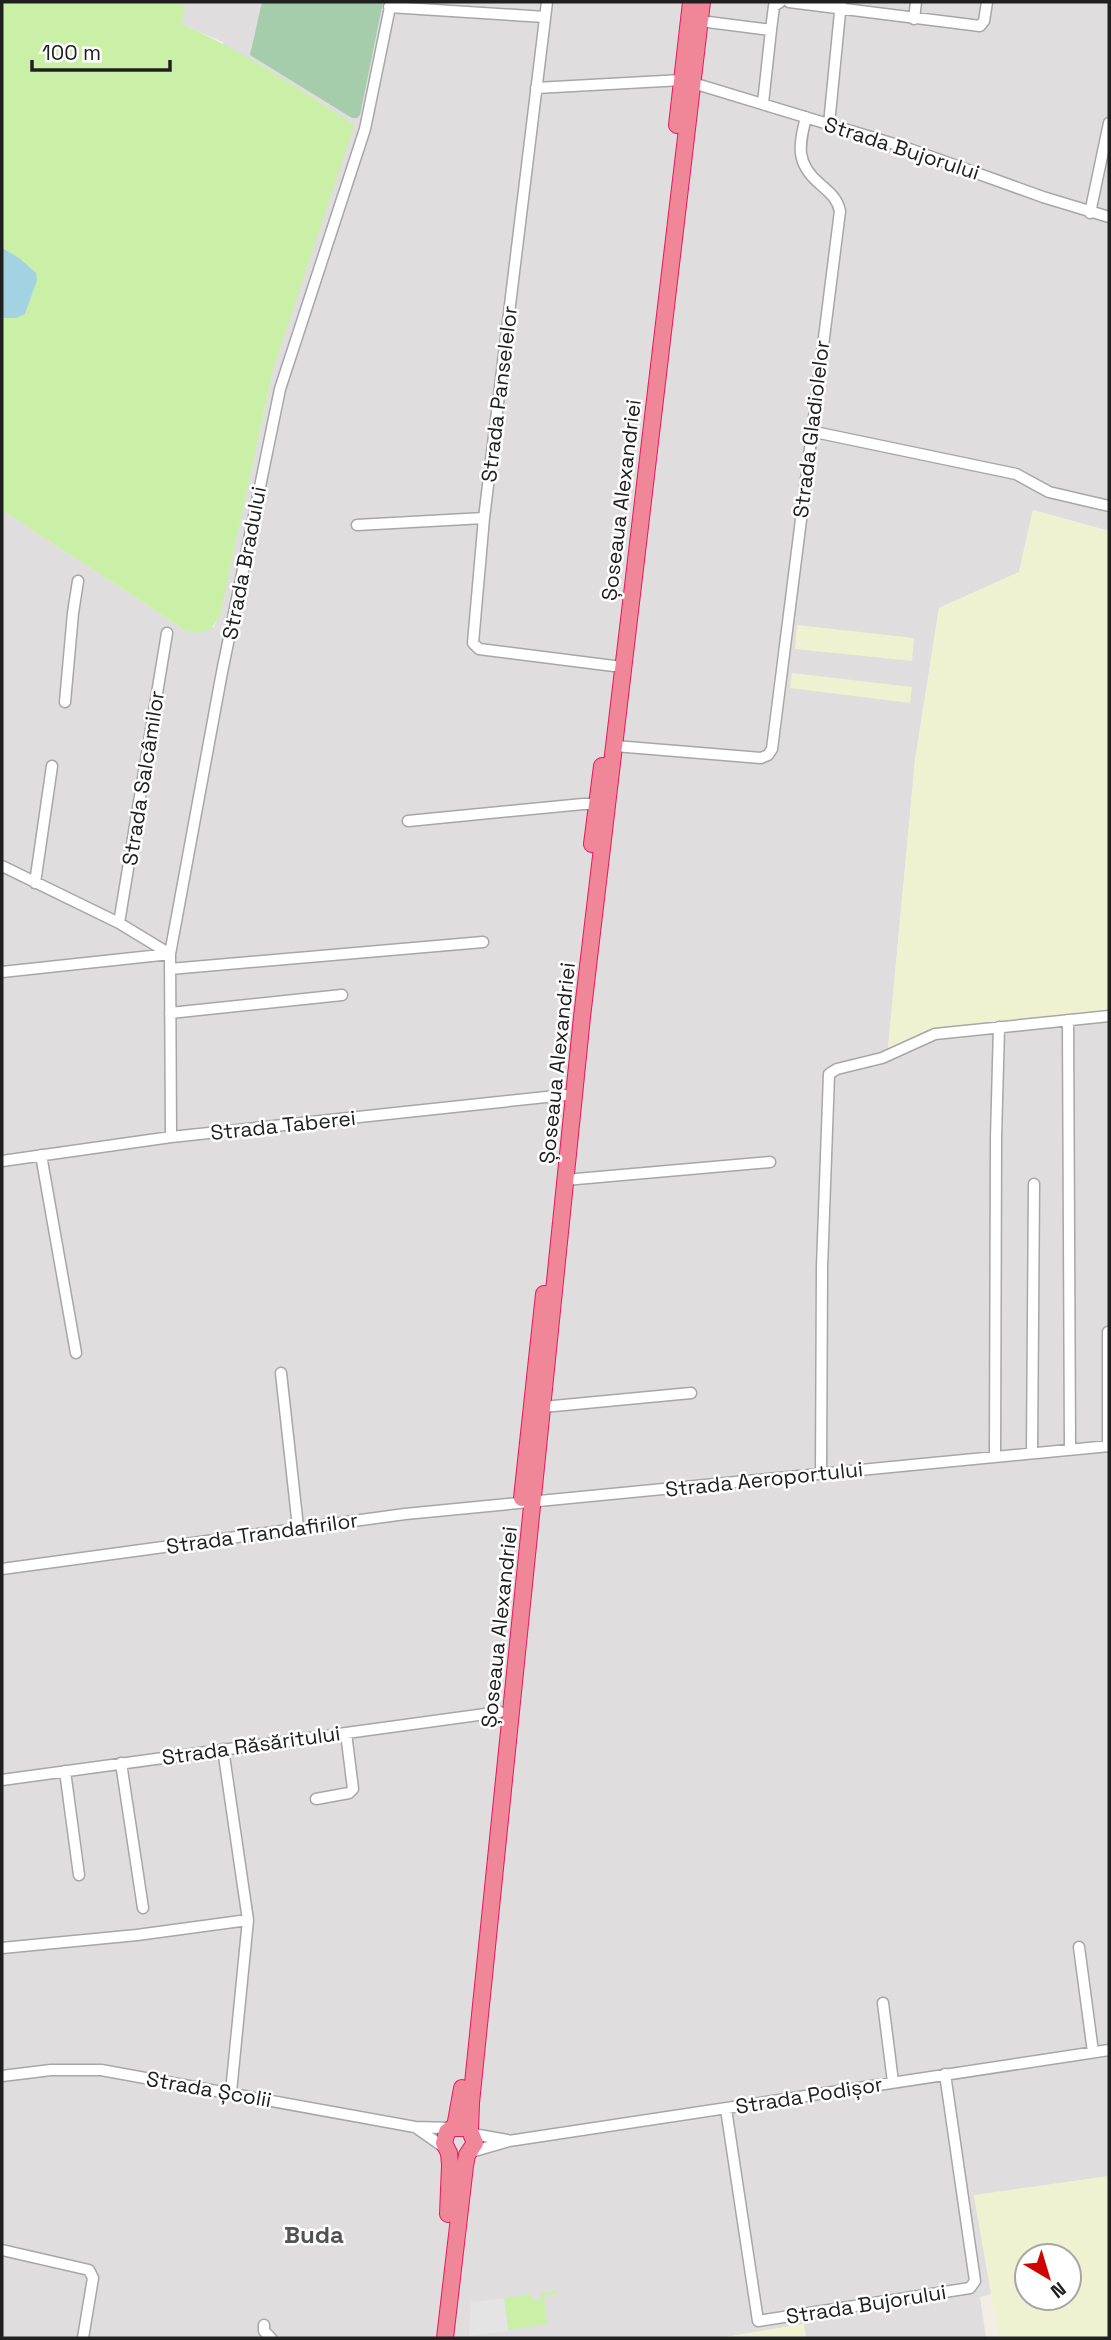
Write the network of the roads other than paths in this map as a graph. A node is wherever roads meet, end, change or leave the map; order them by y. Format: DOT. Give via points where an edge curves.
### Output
graph roads {
  1 [pos="547,2"];
  2 [pos="691,2"];
  3 [pos="702,2"];
  4 [pos="780,2"];
  5 [pos="789,2"];
  6 [pos="916,2"];
  7 [pos="986,2"];
  8 [pos="390,4"];
  9 [pos="841,5"];
  10 [pos="545,17"];
  11 [pos="914,19"];
  12 [pos="700,21"];
  13 [pos="771,30"];
  14 [pos="687,82"];
  15 [pos="536,88"];
  16 [pos="763,103"];
  17 [pos="806,117"];
  18 [pos="1109,123"];
  19 [pos="829,124"];
  20 [pos="1090,213"];
  21 [pos="1109,217"];
  22 [pos="810,431"];
  23 [pos="1109,506"];
  24 [pos="484,517"];
  25 [pos="357,525"];
  26 [pos="78,581"];
  27 [pos="167,633"];
  28 [pos="614,666"];
  29 [pos="65,702"];
  30 [pos="615,746"];
  31 [pos="52,766"];
  32 [pos="597,804"];
  33 [pos="408,821"];
  34 [pos="2,866"];
  35 [pos="36,883"];
  36 [pos="119,923"];
  37 [pos="482,942"];
  38 [pos="170,954"];
  39 [pos="170,969"];
  40 [pos="2,972"];
  41 [pos="342,995"];
  42 [pos="170,1013"];
  43 [pos="1109,1016"];
  44 [pos="1069,1020"];
  45 [pos="999,1027"];
  46 [pos="565,1095"];
  47 [pos="171,1137"];
  48 [pos="37,1156"];
  49 [pos="2,1161"];
  50 [pos="770,1163"];
  51 [pos="565,1180"];
  52 [pos="1034,1184"];
  53 [pos="1108,1332"];
  54 [pos="66,1338"];
  55 [pos="76,1353"];
  56 [pos="281,1373"];
  57 [pos="691,1393"];
  58 [pos="543,1407"];
  59 [pos="1109,1446"];
  60 [pos="1070,1449"];
  61 [pos="1032,1453"];
  62 [pos="995,1456"];
  63 [pos="821,1474"];
  64 [pos="527,1502"];
  65 [pos="298,1527"];
  66 [pos="2,1569"];
  67 [pos="500,1712"];
  68 [pos="346,1733"];
  69 [pos="223,1749"];
  70 [pos="121,1763"];
  71 [pos="65,1771"];
  72 [pos="2,1780"];
  73 [pos="316,1799"];
  74 [pos="79,1875"];
  75 [pos="143,1908"];
  76 [pos="248,1920"];
  77 [pos="1079,1947"];
  78 [pos="2,1948"];
  79 [pos="883,2003"];
  80 [pos="1109,2050"];
  81 [pos="1093,2052"];
  82 [pos="945,2074"];
  83 [pos="2,2076"];
  84 [pos="893,2082"];
  85 [pos="231,2092"];
  86 [pos="726,2109"];
  87 [pos="415,2127"];
  88 [pos="462,2130"];
  89 [pos="509,2141"];
  90 [pos="447,2151"];
  91 [pos="469,2153"];
  92 [pos="2,2250"];
  93 [pos="264,2325"];
  94 [pos="82,2338"];
  95 [pos="271,2338"];
  96 [pos="435,2338"];
  97 [pos="445,2338"];
  1 -- 10 [label="street, Strada Panselelor"];
  2 -- 14 [label="highway, Șoseaua Alexandriei"];
  3 -- 12 [label="highway, Șoseaua Alexandriei"];
  4 -- 13 [label="street" via="774,6"];
  5 -- 9 [label="street"];
  6 -- 11 [label="street"];
  7 -- 11 [label="street" via="980,26"];
  8 -- 10 [label="street"];
  8 -- 38 [label="street, Strada Bradului" via="365,129 274,415"];
  9 -- 11 [label="street"];
  9 -- 19 [label="street"];
  10 -- 15 [label="street, Strada Panselelor"];
  12 -- 13 [label="street"];
  12 -- 14 [label="highway, Șoseaua Alexandriei"];
  13 -- 16 [label="street"];
  14 -- 15 [label="street, Strada Bujorului"];
  14 -- 16 [label="street, Strada Bujorului"];
  14 -- 28 [label="highway, Șoseaua Alexandriei"];
  14 -- 30 [label="highway, Șoseaua Alexandriei"];
  15 -- 24 [label="street, Strada Panselelor"];
  16 -- 17 [label="street, Strada Bujorului"];
  17 -- 19 [label="street, Strada Bujorului"];
  17 -- 22 [label="street, Strada Gladiolelor" via="800,151 803,163 838,201 840,211"];
  18 -- 20 [label="street"];
  19 -- 20 [label="street, Strada Bujorului"];
  20 -- 21 [label="street, Strada Bujorului"];
  22 -- 23 [label="street" via="1016,474 1049,492"];
  22 -- 30 [label="street, Strada Gladiolelor" via="772,749 761,758"];
  24 -- 25 [label="street"];
  24 -- 28 [label="street, Strada Panselelor" via="475,647"];
  26 -- 29 [label="street"];
  27 -- 36 [label="street, Strada Salcâmilor"];
  28 -- 32 [label="highway, Șoseaua Alexandriei"];
  30 -- 51 [label="highway, Șoseaua Alexandriei"];
  31 -- 35 [label="street"];
  32 -- 33 [label="street"];
  32 -- 46 [label="highway, Șoseaua Alexandriei"];
  34 -- 35 [label="street"];
  35 -- 36 [label="street"];
  36 -- 38 [label="street"];
  37 -- 39 [label="street"];
  38 -- 39 [label="street, Strada Bradului"];
  38 -- 40 [label="street"];
  39 -- 42 [label="street, Strada Bradului"];
  41 -- 42 [label="street"];
  42 -- 47 [label="street, Strada Bradului"];
  43 -- 44 [label="street"];
  44 -- 45 [label="street"];
  44 -- 60 [label="street"];
  45 -- 62 [label="street"];
  45 -- 63 [label="street" via="935,1034 882,1058 829,1074 821,1267"];
  46 -- 47 [label="street, Strada Taberei"];
  46 -- 64 [label="highway, Șoseaua Alexandriei"];
  47 -- 48 [label="street, Strada Taberei"];
  48 -- 49 [label="street, Strada Taberei"];
  48 -- 54 [label="street"];
  48 -- 55 [label="street"];
  50 -- 51 [label="street"];
  51 -- 58 [label="highway, Șoseaua Alexandriei"];
  52 -- 61 [label="street"];
  53 -- 59 [label="street"];
  56 -- 65 [label="street"];
  57 -- 58 [label="street"];
  58 -- 64 [label="highway, Șoseaua Alexandriei"];
  59 -- 60 [label="street, Strada Aeroportului"];
  60 -- 61 [label="street, Strada Aeroportului"];
  61 -- 62 [label="street, Strada Aeroportului"];
  62 -- 63 [label="street, Strada Aeroportului"];
  63 -- 64 [label="street, Strada Aeroportului"];
  64 -- 65 [label="street, Strada Trandafirilor"];
  64 -- 67 [label="highway, Șoseaua Alexandriei"];
  64 -- 88 [label="highway, Șoseaua Alexandriei" via="473,2076"];
  65 -- 66 [label="street, Strada Trandafirilor"];
  67 -- 68 [label="street, Strada Răsăritului"];
  67 -- 88 [label="highway, Șoseaua Alexandriei" via="460,2102"];
  68 -- 69 [label="street, Strada Răsăritului"];
  68 -- 73 [label="street" via="353,1789"];
  69 -- 70 [label="street, Strada Răsăritului"];
  69 -- 76 [label="street"];
  70 -- 71 [label="street, Strada Răsăritului"];
  70 -- 75 [label="street"];
  71 -- 72 [label="street, Strada Răsăritului"];
  71 -- 74 [label="street"];
  76 -- 78 [label="street"];
  76 -- 85 [label="street"];
  77 -- 81 [label="street"];
  79 -- 84 [label="street"];
  80 -- 81 [label="street, Strada Podișor"];
  81 -- 82 [label="street, Strada Podișor"];
  82 -- 84 [label="street, Strada Podișor"];
  82 -- 86 [label="street, Strada Bujorului" via="975,2281 970,2288 758,2321"];
  83 -- 85 [label="street, Strada Școlii" via="85,2069"];
  84 -- 86 [label="street, Strada Podișor"];
  85 -- 87 [label="street, Strada Școlii"];
  86 -- 89 [label="street, Strada Podișor"];
  87 -- 88 [label="street, Strada Școlii"];
  87 -- 90 [label="street, Strada Școlii"];
  88 -- 89 [label="street, Strada Podișor"];
  88 -- 90 [label="highway, Șoseaua Alexandriei" via="444,2137"];
  88 -- 91 [label="highway, Șoseaua Alexandriei" via="475,2143"];
  89 -- 91 [label="street, Strada Podișor"];
  90 -- 91 [label="highway" via="458,2157"];
  90 -- 96 [label="highway, Șoseaua Alexandriei" via="449,2204"];
  91 -- 97 [label="highway, Șoseaua Alexandriei"];
  92 -- 94 [label="street" via="89,2270 93,2278"];
  93 -- 95 [label="street"];
}
